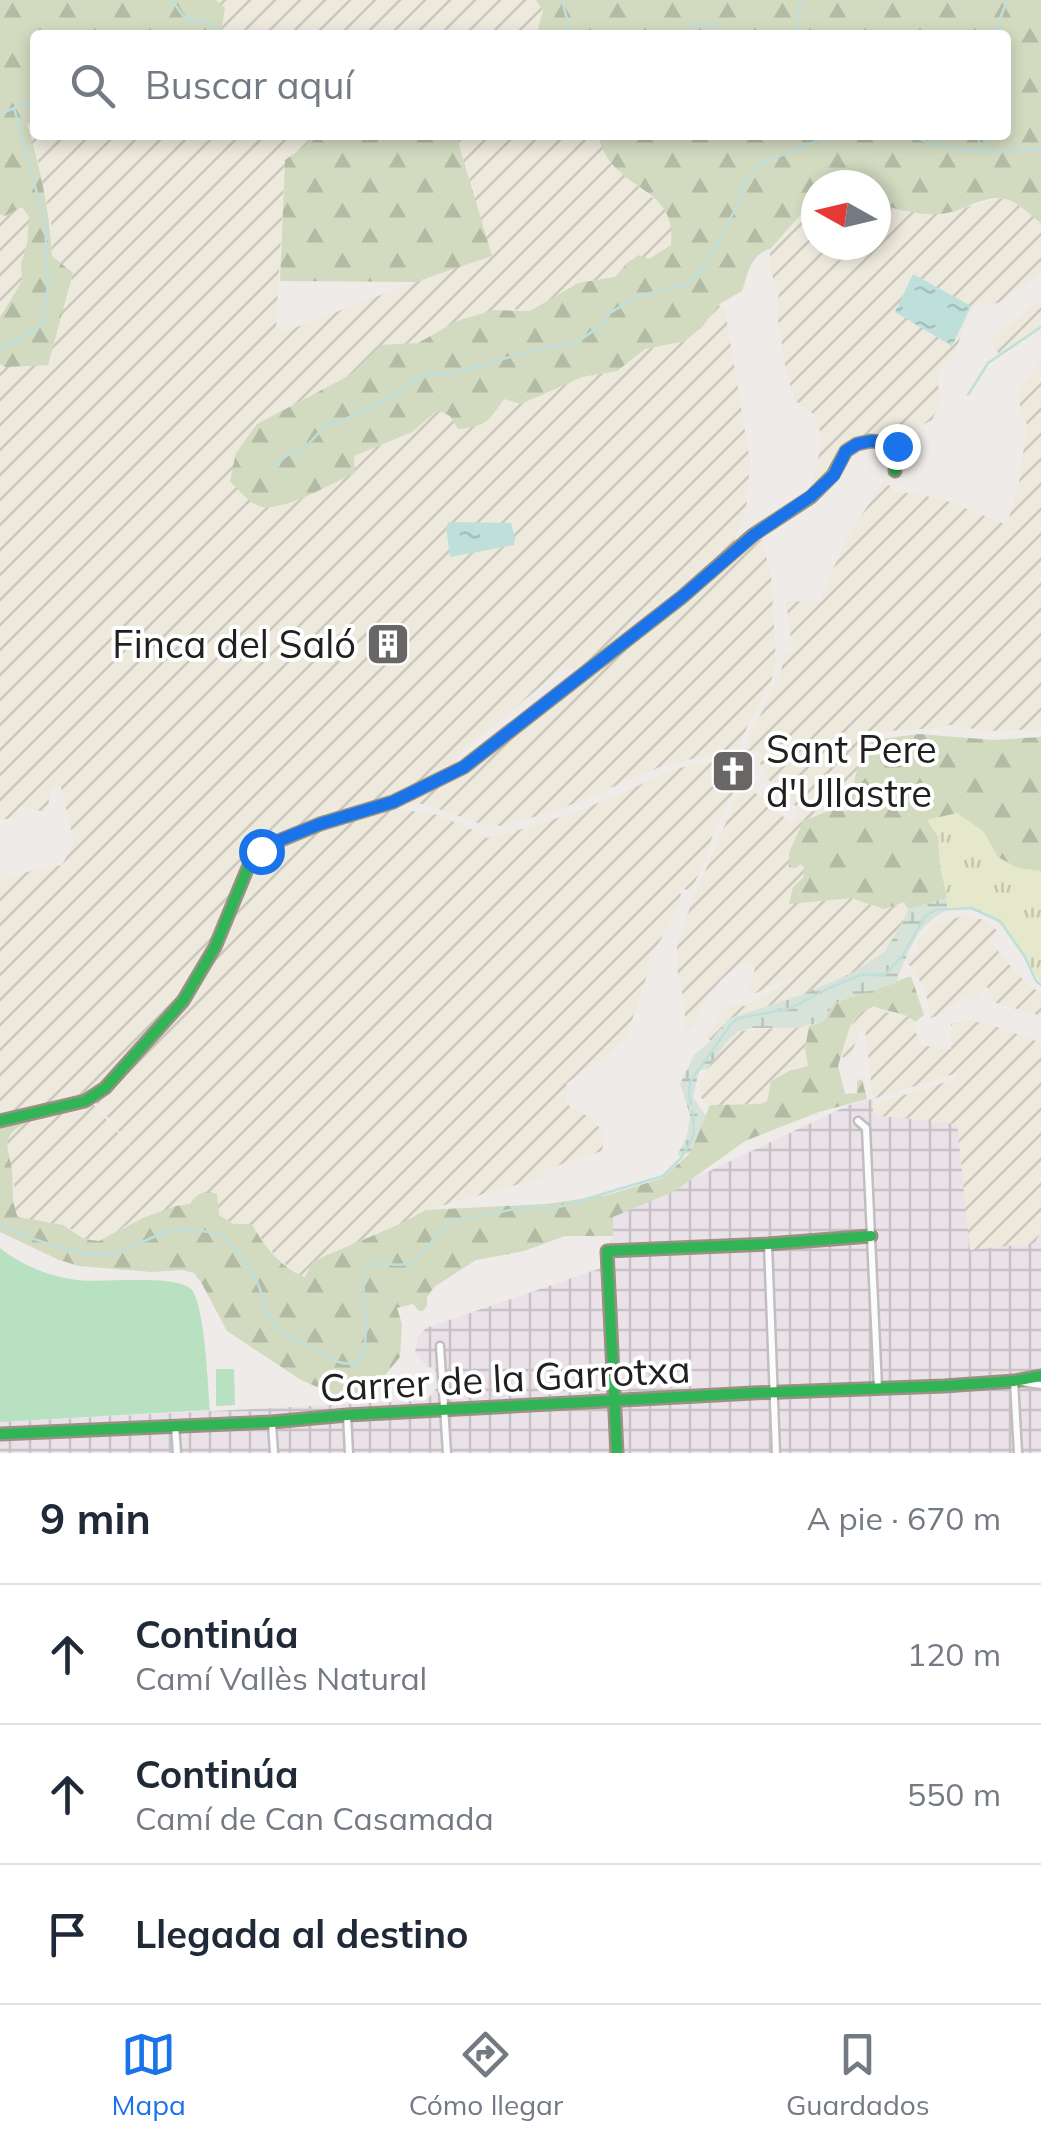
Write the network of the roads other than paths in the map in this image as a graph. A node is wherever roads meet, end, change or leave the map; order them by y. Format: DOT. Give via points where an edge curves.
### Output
graph roads {
  1 [pos="895,471"];
  2 [pos="0,1121"];
  3 [pos="858,1121"];
  4 [pos="870,1236"];
  5 [pos="768,1244"];
  6 [pos="440,1346"];
  7 [pos="1041,1376"];
  8 [pos="1014,1381"];
  9 [pos="1041,1385"];
  10 [pos="878,1388"];
  11 [pos="774,1392"];
  12 [pos="614,1402"];
  13 [pos="444,1410"];
  14 [pos="346,1415"];
  15 [pos="272,1422"];
  16 [pos="175,1426"];
  17 [pos="0,1434"];
  18 [pos="177,1453"];
  19 [pos="274,1453"];
  20 [pos="348,1453"];
  21 [pos="447,1453"];
  22 [pos="617,1453"];
  23 [pos="776,1453"];
  24 [pos="1018,1453"];
  1 -- 2 [label="street" via="893,443 857,444 811,496 455,773 270,844 250,862 215,947 182,1001 105,1088 85,1101"];
  3 -- 4 [label="street" via="866,1128"];
  4 -- 5 [label="street"];
  4 -- 10 [label="street"];
  5 -- 11 [label="street"];
  5 -- 12 [label="street" via="607,1251"];
  6 -- 13 [label="street"];
  7 -- 8 [label="street, Carrer de la Garrotxa"];
  8 -- 9 [label="street, Carrer de la Garrotxa"];
  8 -- 10 [label="street, Carrer de la Garrotxa"];
  8 -- 24 [label="street"];
  10 -- 11 [label="street, Carrer de la Garrotxa"];
  11 -- 12 [label="street, Carrer de la Garrotxa"];
  11 -- 23 [label="street"];
  12 -- 13 [label="street, Carrer de la Garrotxa"];
  12 -- 22 [label="street"];
  13 -- 14 [label="street, Carrer de la Garrotxa"];
  13 -- 21 [label="street"];
  14 -- 15 [label="street, Carrer de la Garrotxa"];
  14 -- 20 [label="street"];
  15 -- 16 [label="street, Carrer de la Garrotxa"];
  15 -- 19 [label="street"];
  16 -- 17 [label="street, Carrer de la Garrotxa"];
  16 -- 18 [label="street"];
}
